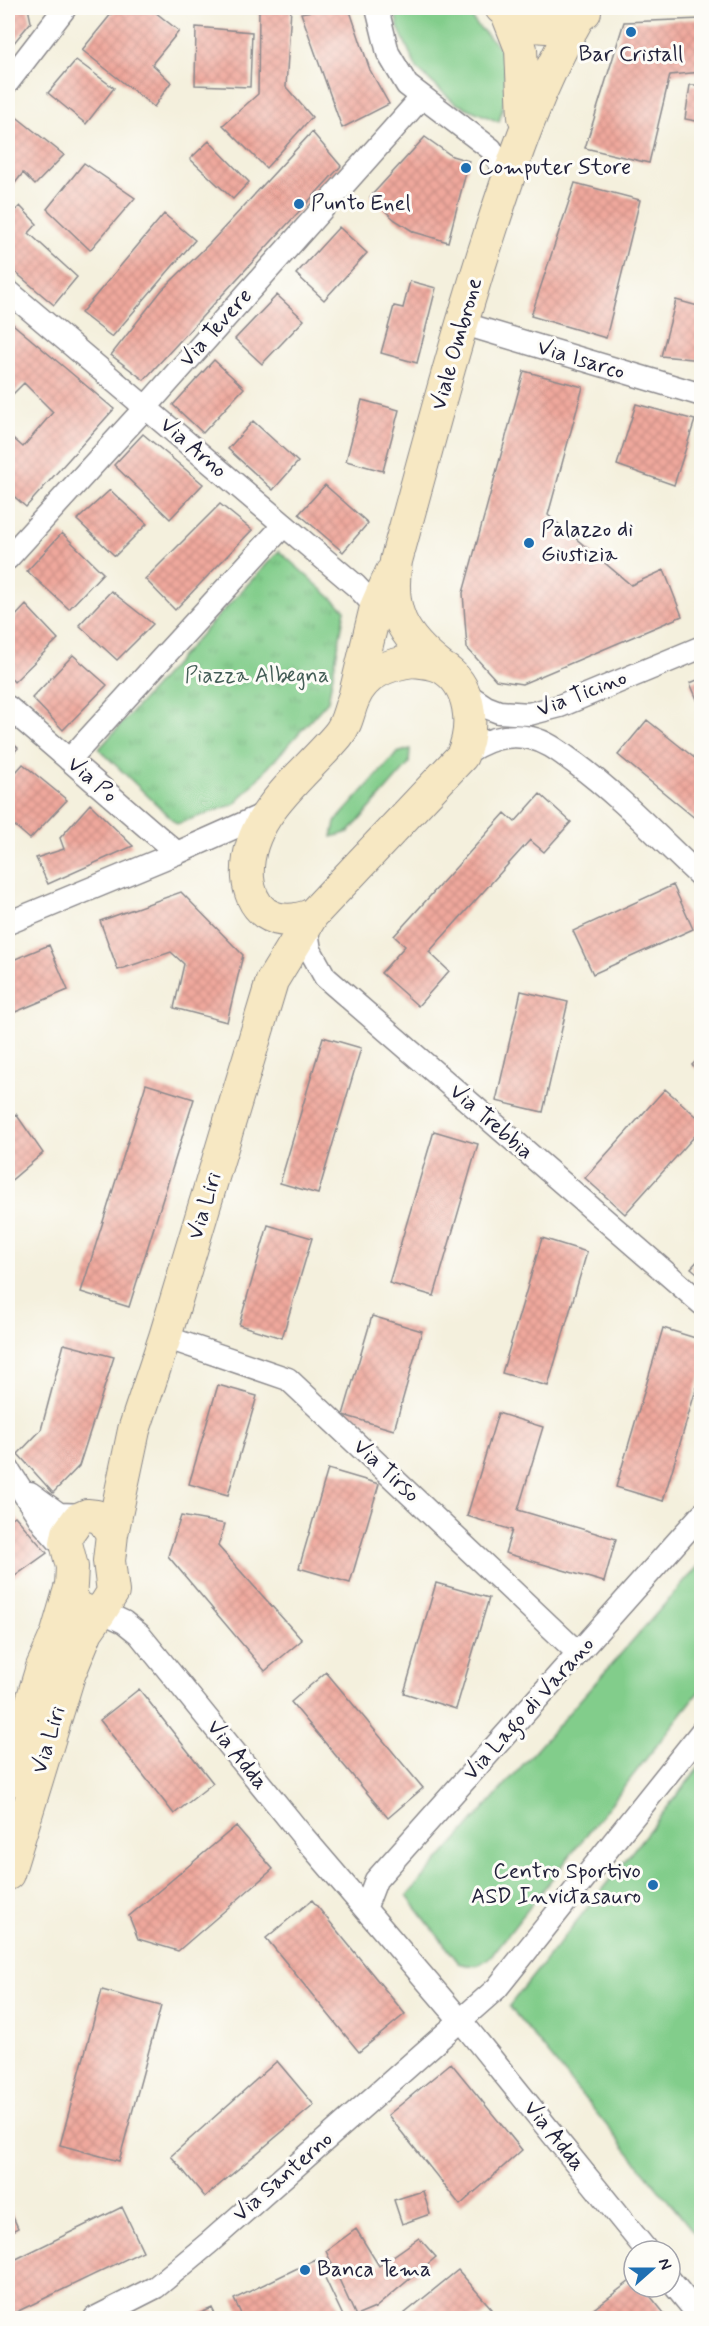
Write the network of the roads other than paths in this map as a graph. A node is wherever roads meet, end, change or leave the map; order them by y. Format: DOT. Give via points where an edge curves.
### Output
graph roads {
  1 [pos="65,8"];
  2 [pos="377,8"];
  3 [pos="504,12"];
  4 [pos="584,13"];
  5 [pos="8,82"];
  6 [pos="422,97"];
  7 [pos="524,129"];
  8 [pos="508,176"];
  9 [pos="8,291"];
  10 [pos="461,323"];
  11 [pos="702,395"];
  12 [pos="146,407"];
  13 [pos="283,526"];
  14 [pos="8,558"];
  15 [pos="396,561"];
  16 [pos="376,607"];
  17 [pos="702,647"];
  18 [pos="441,667"];
  19 [pos="462,691"];
  20 [pos="354,698"];
  21 [pos="8,706"];
  22 [pos="560,706"];
  23 [pos="554,747"];
  24 [pos="462,756"];
  25 [pos="69,760"];
  26 [pos="269,812"];
  27 [pos="177,854"];
  28 [pos="702,878"];
  29 [pos="257,906"];
  30 [pos="309,919"];
  31 [pos="8,923"];
  32 [pos="272,981"];
  33 [pos="702,1304"];
  34 [pos="165,1336"];
  35 [pos="134,1430"];
  36 [pos="11,1481"];
  37 [pos="702,1514"];
  38 [pos="87,1515"];
  39 [pos="112,1534"];
  40 [pos="68,1552"];
  41 [pos="71,1585"];
  42 [pos="100,1611"];
  43 [pos="578,1653"];
  44 [pos="702,1731"];
  45 [pos="8,1781"];
  46 [pos="8,1874"];
  47 [pos="365,1909"];
  48 [pos="461,2021"];
  49 [pos="637,2239"];
  50 [pos="682,2295"];
  51 [pos="95,2319"];
  52 [pos="702,2319"];
  1 -- 5 [label="street"];
  2 -- 6 [label="street" via="388,52 407,85"];
  3 -- 4 [label="main road" via="525,24 543,28 562,25"];
  3 -- 7 [label="main road, Viale Ombrone" via="521,48"];
  4 -- 7 [label="main road, Viale Ombrone" via="558,53"];
  6 -- 8 [label="street" via="491,149"];
  6 -- 12 [label="street, Via Tevere"];
  7 -- 8 [label="main road, Viale Ombrone"];
  8 -- 10 [label="main road, Viale Ombrone"];
  9 -- 12 [label="street, Via Arno"];
  10 -- 11 [label="street, Via Isarco"];
  10 -- 15 [label="main road, Viale Ombrone"];
  12 -- 13 [label="street, Via Arno"];
  12 -- 14 [label="street, Via Tevere"];
  13 -- 16 [label="street, Via Arno"];
  13 -- 25 [label="street"];
  15 -- 16 [label="main road, Viale Ombrone"];
  15 -- 18 [label="main road, Viale Ombrone" via="394,592 401,622 412,642"];
  16 -- 20 [label="main road, Viale Ombrone"];
  17 -- 22 [label="street, Via Ticino"];
  18 -- 19 [label="main road, Viale Ombrone"];
  18 -- 20 [label="main road" via="413,661 385,667 372,675"];
  19 -- 22 [label="street, Via Ticino" via="486,707 514,714"];
  19 -- 24 [label="main road" via="470,722"];
  20 -- 26 [label="main road, Via Liri" via="349,718 338,735"];
  21 -- 25 [label="street, Via Po"];
  22 -- 23 [label="street" via="547,729"];
  23 -- 24 [label="street" via="530,738 502,737"];
  23 -- 28 [label="street" via="601,783"];
  24 -- 30 [label="main road, Via Liri"];
  25 -- 27 [label="street, Via Po"];
  26 -- 27 [label="street"];
  26 -- 29 [label="main road, Via Liri" via="254,838 247,870 248,888"];
  27 -- 31 [label="street"];
  29 -- 30 [label="main road" via="278,919"];
  29 -- 32 [label="main road, Via Liri" via="272,939"];
  30 -- 32 [label="main road, Via Liri"];
  30 -- 33 [label="street, Via Trebbia" via="310,950 325,977"];
  32 -- 34 [label="main road, Via Liri"];
  34 -- 35 [label="main road, Via Liri"];
  34 -- 43 [label="street, Via Tirso" via="288,1379"];
  35 -- 38 [label="main road, Via Liri"];
  35 -- 39 [label="main road, Via Liri"];
  36 -- 38 [label="street" via="59,1514"];
  36 -- 40 [label="street"];
  37 -- 43 [label="street, Via Lago di Varano"];
  38 -- 39 [label="main road" via="105,1521"];
  38 -- 40 [label="main road, Via Liri" via="72,1525"];
  39 -- 42 [label="main road, Via Liri" via="109,1561 113,1592"];
  40 -- 41 [label="main road, Via Liri"];
  41 -- 42 [label="main road, Via Liri" via="75,1604 87,1612"];
  41 -- 45 [label="main road, Via Liri"];
  42 -- 46 [label="main road, Via Liri" via="69,1675"];
  42 -- 47 [label="street, Via Adda" via="139,1634"];
  43 -- 47 [label="street, Via Lago di Varano" via="376,1881"];
  44 -- 48 [label="street" via="497,1988"];
  47 -- 48 [label="street, Via Adda"];
  48 -- 49 [label="street, Via Adda"];
  48 -- 51 [label="street, Via Santerno" via="156,2287"];
  50 -- 52 [label="street"];
}
